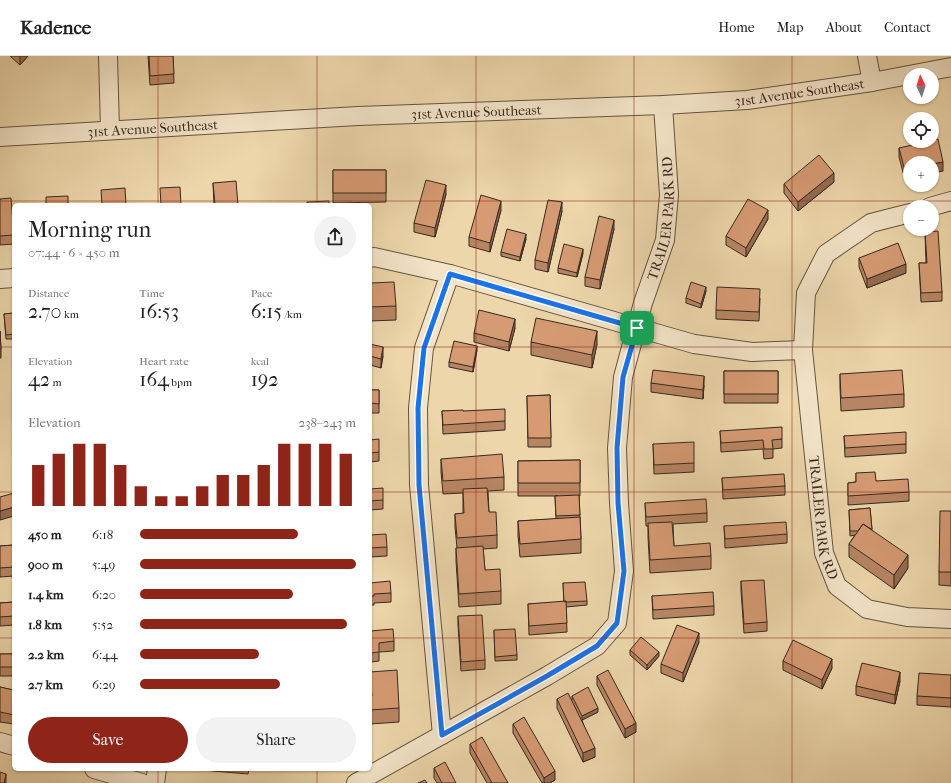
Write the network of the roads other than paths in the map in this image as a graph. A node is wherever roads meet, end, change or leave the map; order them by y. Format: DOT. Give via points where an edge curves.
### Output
graph roads {
  1 [pos="108,56"];
  2 [pos="867,56"];
  3 [pos="951,67"];
  4 [pos="872,82"];
  5 [pos="663,105"];
  6 [pos="110,130"];
  7 [pos="0,137"];
  8 [pos="951,201"];
  9 [pos="939,204"];
  10 [pos="903,214"];
  11 [pos="372,258"];
  12 [pos="450,274"];
  13 [pos="12,278"];
  14 [pos="0,279"];
  15 [pos="637,328"];
  16 [pos="802,350"];
  17 [pos="951,619"];
  18 [pos="442,735"];
  19 [pos="0,742"];
  20 [pos="12,745"];
  21 [pos="101,771"];
  22 [pos="158,771"];
  23 [pos="142,783"];
  24 [pos="155,783"];
  25 [pos="356,783"];
  1 -- 6 [label="street"];
  2 -- 4 [label="street"];
  3 -- 4 [label="street, 31st Avenue Southeast"];
  4 -- 5 [label="street, 31st Avenue Southeast" via="746,100"];
  5 -- 6 [label="street, 31st Avenue Southeast" via="358,116"];
  5 -- 15 [label="street, TRAILER PARK RD" via="668,195 665,240"];
  6 -- 7 [label="street, 31st Avenue Southeast"];
  8 -- 9 [label="street"];
  10 -- 16 [label="street, TRAILER PARK RD" via="871,224 826,254 806,294"];
  11 -- 12 [label="street"];
  12 -- 15 [label="street"];
  12 -- 18 [label="street" via="424,348 418,408 419,485"];
  13 -- 14 [label="street"];
  15 -- 16 [label="street" via="694,344 752,352"];
  15 -- 18 [label="street, TRAILER PARK RD" via="623,377 617,448 618,503 624,571 617,623 597,646"];
  16 -- 17 [label="street, TRAILER PARK RD" via="824,553 837,586 867,609 907,617"];
  18 -- 25 [label="street, TRAILER PARK RD"];
  19 -- 20 [label="street"];
  21 -- 23 [label="street"];
  22 -- 24 [label="street"];
}
